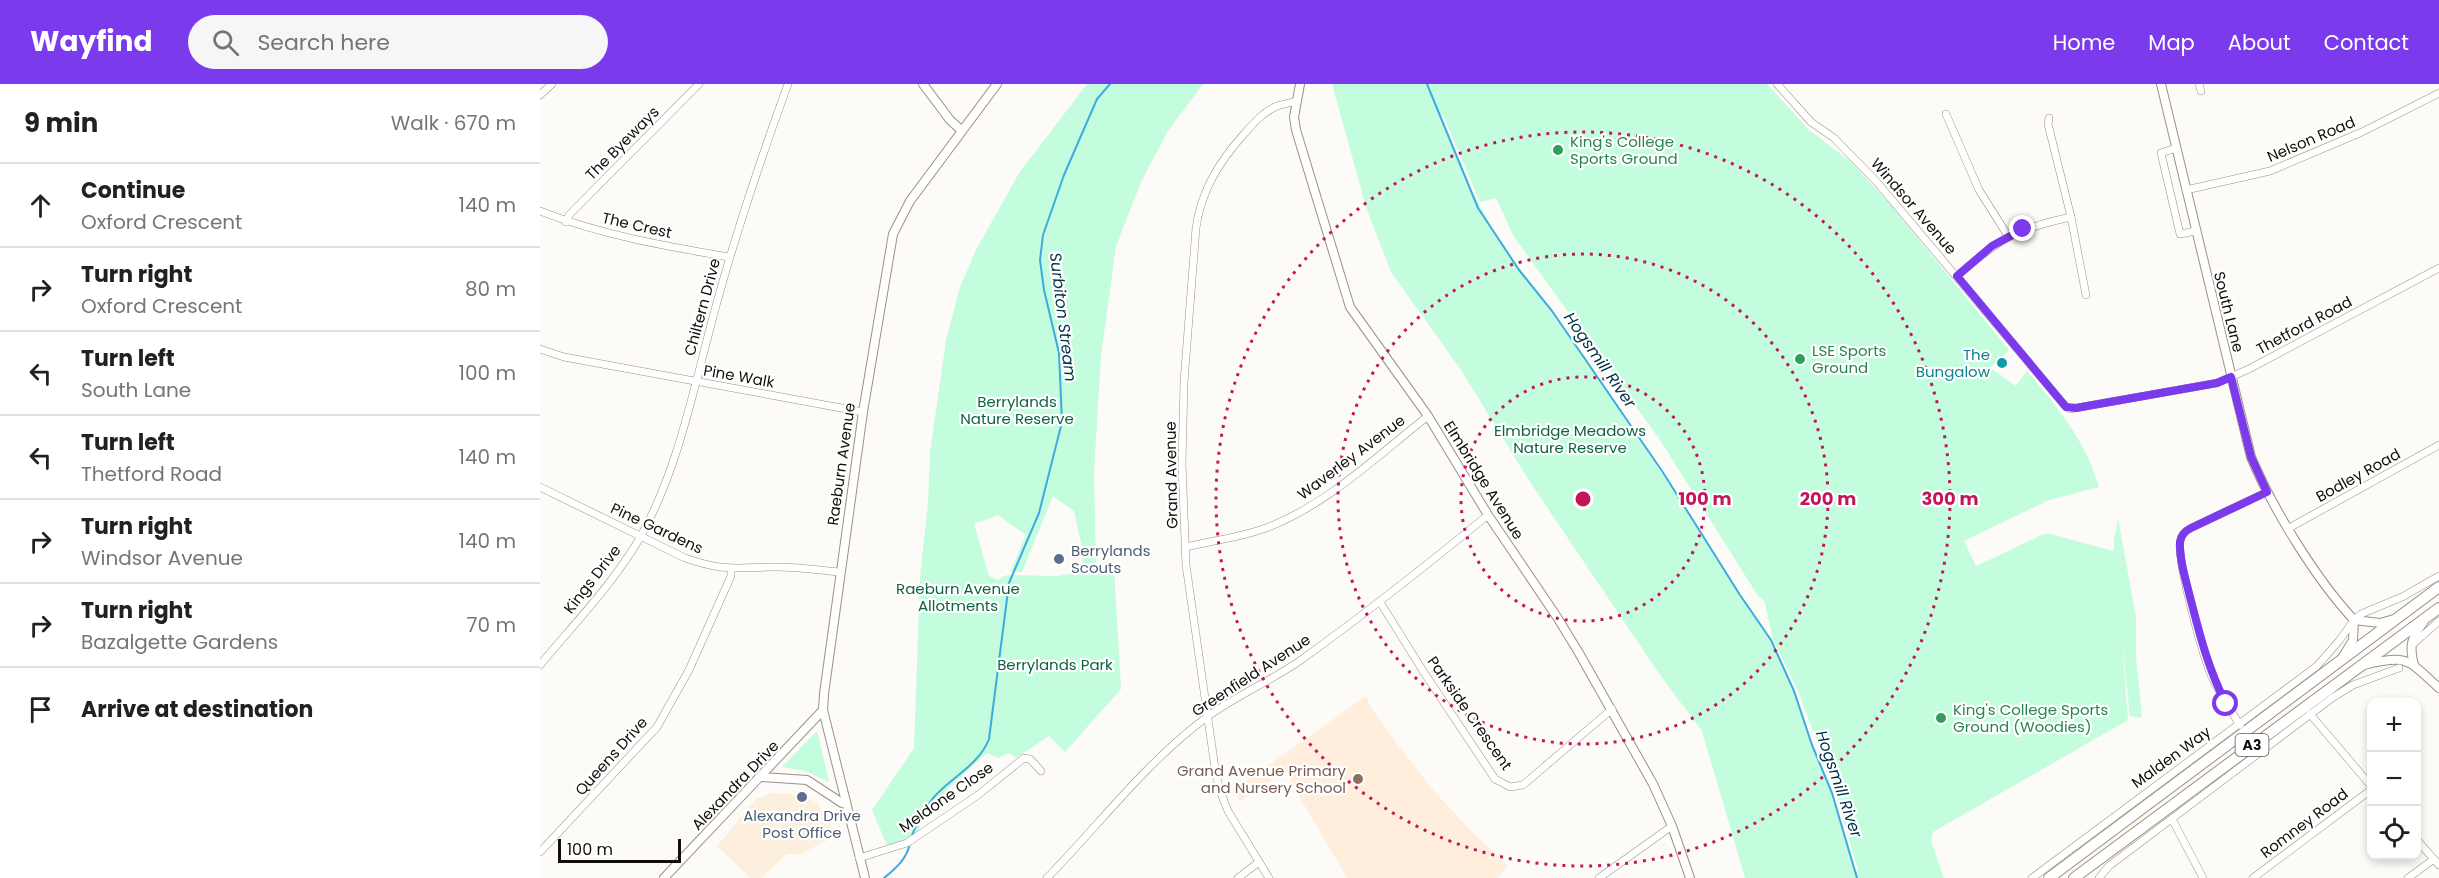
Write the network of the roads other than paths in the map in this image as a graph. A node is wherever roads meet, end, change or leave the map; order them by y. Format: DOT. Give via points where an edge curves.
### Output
graph roads {
  1 [pos="552,84"];
  2 [pos="699,84"];
  3 [pos="788,84"];
  4 [pos="923,84"];
  5 [pos="997,84"];
  6 [pos="1300,84"];
  7 [pos="1777,84"];
  8 [pos="2161,84"];
  9 [pos="2439,93"];
  10 [pos="540,95"];
  11 [pos="1297,101"];
  12 [pos="1946,114"];
  13 [pos="2049,118"];
  14 [pos="961,130"];
  15 [pos="2176,148"];
  16 [pos="2186,190"];
  17 [pos="540,211"];
  18 [pos="2071,218"];
  19 [pos="566,222"];
  20 [pos="2196,231"];
  21 [pos="2008,236"];
  22 [pos="729,256"];
  23 [pos="2439,268"];
  24 [pos="1957,276"];
  25 [pos="2086,295"];
  26 [pos="540,349"];
  27 [pos="2231,377"];
  28 [pos="695,382"];
  29 [pos="2070,409"];
  30 [pos="862,412"];
  31 [pos="1428,416"];
  32 [pos="2439,445"];
  33 [pos="540,487"];
  34 [pos="2267,492"];
  35 [pos="1488,515"];
  36 [pos="2289,528"];
  37 [pos="641,536"];
  38 [pos="1186,547"];
  39 [pos="732,569"];
  40 [pos="840,572"];
  41 [pos="2439,576"];
  42 [pos="2439,586"];
  43 [pos="1380,602"];
  44 [pos="2436,617"];
  45 [pos="2395,619"];
  46 [pos="2354,620"];
  47 [pos="2342,659"];
  48 [pos="540,665"];
  49 [pos="2414,665"];
  50 [pos="2358,667"];
  51 [pos="2399,668"];
  52 [pos="2439,688"];
  53 [pos="1612,709"];
  54 [pos="823,710"];
  55 [pos="2310,714"];
  56 [pos="1208,717"];
  57 [pos="2240,724"];
  58 [pos="1041,771"];
  59 [pos="762,777"];
  60 [pos="2367,782"];
  61 [pos="2367,792"];
  62 [pos="846,802"];
  63 [pos="2172,819"];
  64 [pos="1672,826"];
  65 [pos="2421,845"];
  66 [pos="540,852"];
  67 [pos="859,858"];
  68 [pos="1259,862"];
  69 [pos="2436,862"];
  70 [pos="862,877"];
  71 [pos="664,878"];
  72 [pos="1047,878"];
  73 [pos="1238,878"];
  74 [pos="1269,878"];
  75 [pos="1599,878"];
  76 [pos="1690,878"];
  77 [pos="2032,878"];
  78 [pos="2049,878"];
  79 [pos="2074,878"];
  80 [pos="2099,878"];
  81 [pos="2203,878"];
  82 [pos="2253,878"];
  83 [pos="2408,878"];
  1 -- 10 [label="street"];
  2 -- 19 [label="street, The Byeways"];
  3 -- 22 [label="street, Chiltern Drive"];
  4 -- 14 [label="street"];
  5 -- 14 [label="street, Raeburn Avenue"];
  6 -- 11 [label="street, Elmbridge Avenue"];
  7 -- 24 [label="street, Windsor Avenue" via="1811,122 1834,138 1876,181"];
  8 -- 15 [label="street, South Lane"];
  9 -- 16 [label="street, Nelson Road" via="2362,132 2270,171"];
  11 -- 31 [label="street, Elmbridge Avenue" via="1296,130 1350,307"];
  11 -- 38 [label="street, Grand Avenue" via="1276,106 1260,116 1239,139 1222,158 1199,209 1184,382"];
  12 -- 21 [label="street" via="1979,190"];
  13 -- 18 [label="street"];
  14 -- 30 [label="street, Raeburn Avenue" via="901,216 893,234"];
  15 -- 16 [label="street, South Lane"];
  15 -- 20 [label="street" via="2161,153 2180,234"];
  16 -- 20 [label="street, South Lane"];
  17 -- 19 [label="street, The Crest"];
  18 -- 21 [label="street"];
  18 -- 25 [label="street"];
  19 -- 22 [label="street, The Crest" via="645,242"];
  20 -- 27 [label="street, South Lane"];
  21 -- 24 [label="street"];
  22 -- 28 [label="street, Chiltern Drive"];
  23 -- 27 [label="street, Thetford Road"];
  24 -- 29 [label="street, Windsor Avenue"];
  26 -- 28 [label="street, Pine Walk"];
  27 -- 29 [label="street, Thetford Road" via="2217,383"];
  27 -- 34 [label="street, South Lane" via="2251,457"];
  28 -- 30 [label="street, Pine Walk"];
  28 -- 37 [label="street, Chiltern Drive" via="675,457"];
  30 -- 40 [label="street, Raeburn Avenue"];
  31 -- 35 [label="street, Elmbridge Avenue"];
  31 -- 38 [label="street, Waverley Avenue" via="1331,493 1298,513 1265,528"];
  32 -- 36 [label="street, Bodley Road"];
  33 -- 37 [label="street, Pine Gardens"];
  34 -- 36 [label="street, South Lane"];
  34 -- 57 [label="street" via="2191,528 2180,542 2186,581 2211,674"];
  35 -- 43 [label="street, Greenfield Avenue"];
  35 -- 53 [label="street, Elmbridge Avenue" via="1557,617"];
  36 -- 46 [label="street, South Lane" via="2322,581"];
  37 -- 39 [label="street, Pine Gardens" via="701,564"];
  37 -- 48 [label="street, Kings Drive" via="623,564"];
  38 -- 56 [label="street, Grand Avenue"];
  39 -- 40 [label="street, Pine Gardens" via="772,566"];
  39 -- 66 [label="street, Queens Drive" via="689,670 657,727"];
  40 -- 54 [label="street, Raeburn Avenue"];
  41 -- 46 [label="street, Malden Way"];
  42 -- 45 [label="highway, Malden Way / A3"];
  43 -- 53 [label="street, Parkside Crescent" via="1495,778 1510,787 1523,784"];
  43 -- 56 [label="street, Greenfield Avenue" via="1299,661"];
  44 -- 49 [label="street" via="2413,635 2410,647"];
  44 -- 50 [label="highway, A3"];
  45 -- 46 [label="street" via="2380,623"];
  45 -- 47 [label="highway, Malden Way / A3"];
  46 -- 47 [label="street" via="2353,640"];
  46 -- 57 [label="street, Malden Way" via="2327,657"];
  47 -- 78 [label="highway, Malden Way / A3"];
  49 -- 50 [label="street" via="2407,660 2393,660"];
  49 -- 52 [label="street"];
  50 -- 79 [label="highway, A3"];
  51 -- 55 [label="street" via="2353,685"];
  53 -- 64 [label="street, Elmbridge Avenue"];
  54 -- 59 [label="street, Alexandra Drive"];
  54 -- 62 [label="street, Raeburn Avenue"];
  55 -- 60 [label="street"];
  55 -- 63 [label="street"];
  56 -- 68 [label="street, Grand Avenue" via="1220,791"];
  56 -- 72 [label="street, Greenfield Avenue" via="1146,770"];
  57 -- 77 [label="street, Malden Way"];
  58 -- 67 [label="street, Meldone Close" via="1024,758 907,843"];
  59 -- 62 [label="street" via="807,780"];
  59 -- 71 [label="street, Alexandra Drive"];
  61 -- 82 [label="street, Romney Road"];
  62 -- 67 [label="street, Raeburn Avenue"];
  63 -- 80 [label="street" via="2109,866"];
  63 -- 81 [label="street"];
  64 -- 75 [label="street"];
  64 -- 76 [label="street, Elmbridge Avenue"];
  65 -- 69 [label="street"];
  67 -- 70 [label="street, Raeburn Avenue"];
  68 -- 73 [label="street"];
  68 -- 74 [label="street, Grand Avenue"];
  69 -- 83 [label="street"];
}
